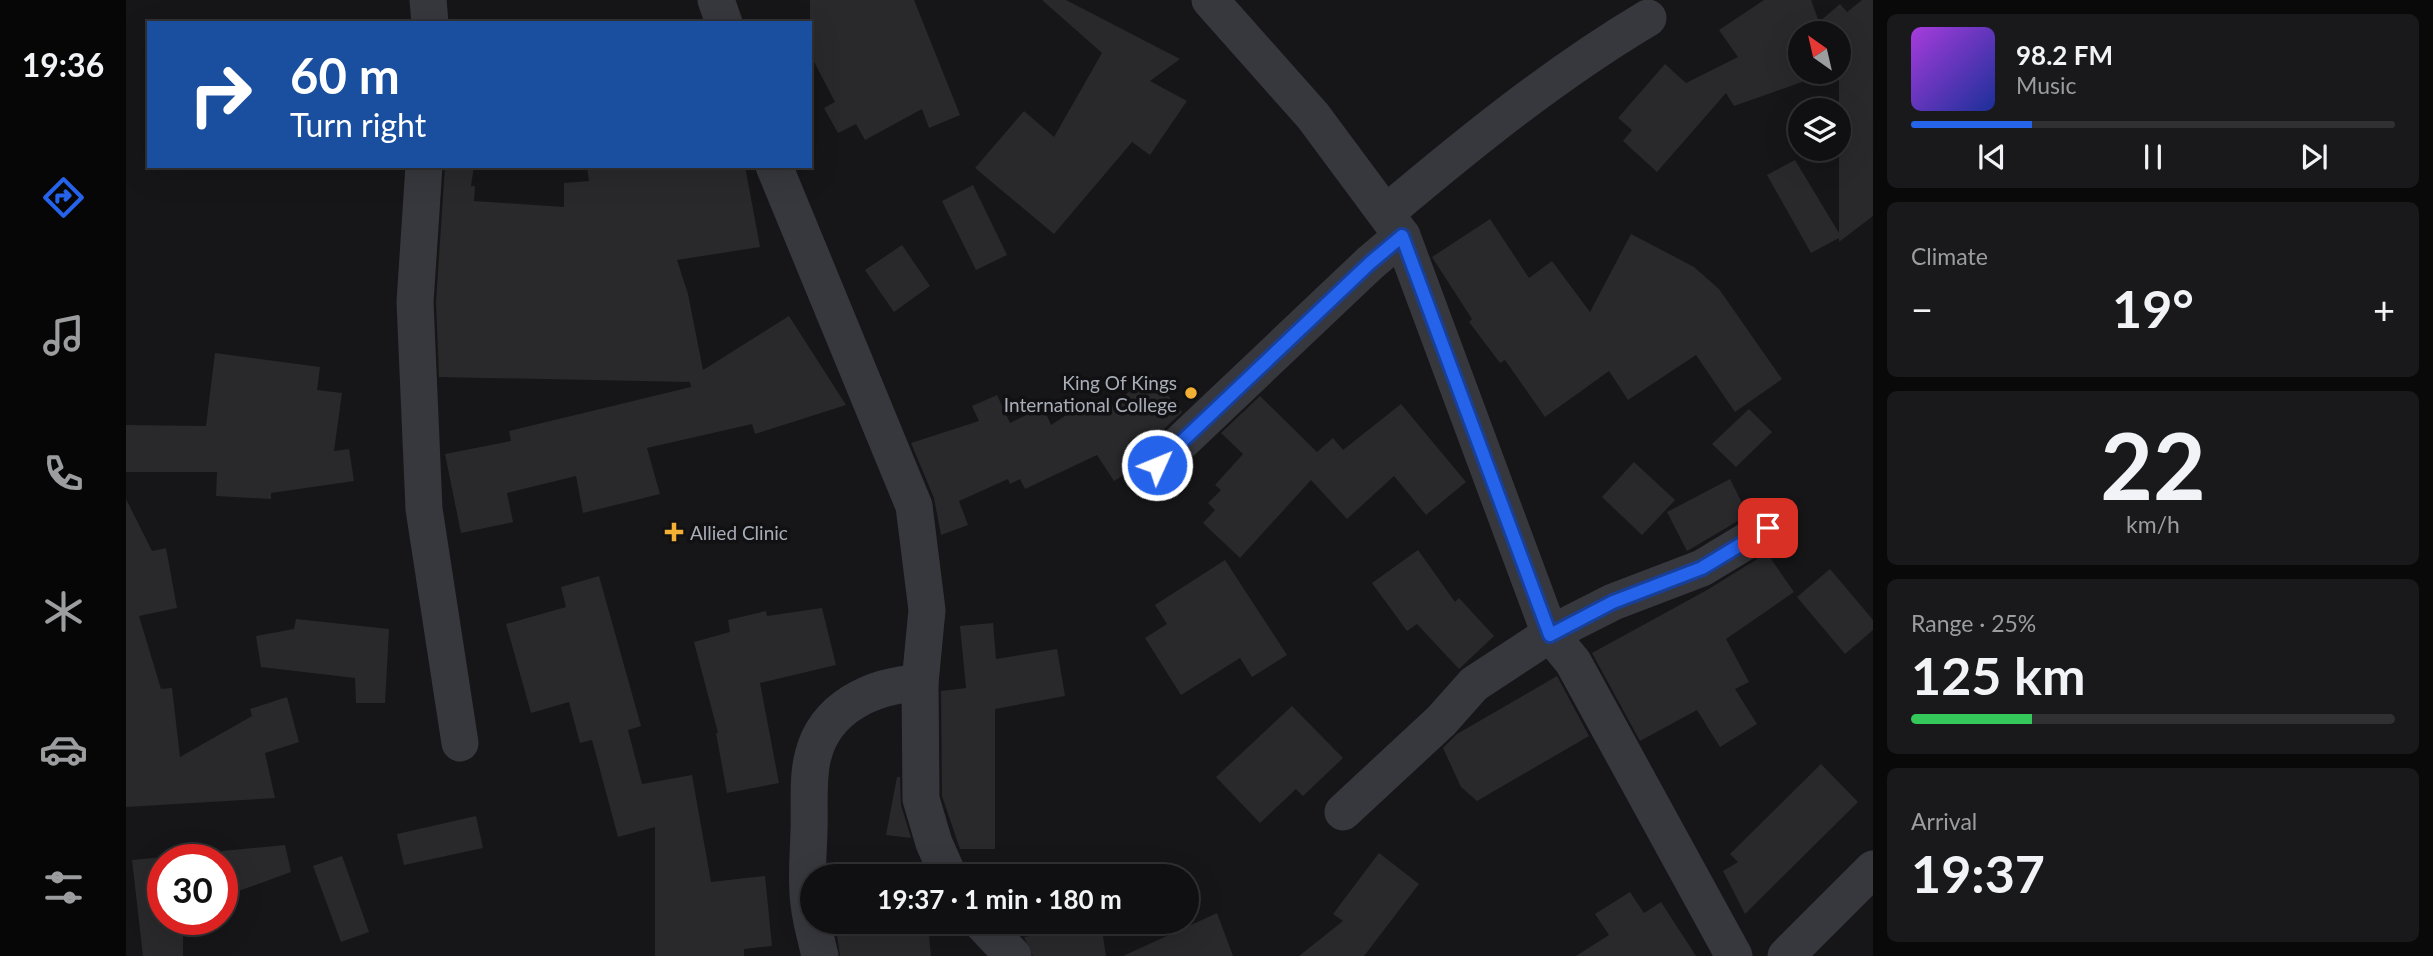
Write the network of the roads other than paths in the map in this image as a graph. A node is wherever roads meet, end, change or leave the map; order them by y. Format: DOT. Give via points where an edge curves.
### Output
graph roads {
  1 [pos="428,0"];
  2 [pos="716,0"];
  3 [pos="1210,0"];
  4 [pos="1648,18"];
  5 [pos="430,21"];
  6 [pos="723,21"];
  7 [pos="424,168"];
  8 [pos="775,168"];
  9 [pos="1394,225"];
  10 [pos="1157,465"];
  11 [pos="1768,528"];
  12 [pos="1550,635"];
  13 [pos="920,683"];
  14 [pos="460,743"];
  15 [pos="1343,812"];
  16 [pos="809,864"];
  17 [pos="943,864"];
  18 [pos="1873,869"];
  19 [pos="815,934"];
  20 [pos="992,934"];
  21 [pos="820,956"];
  22 [pos="1013,956"];
  23 [pos="1734,956"];
  24 [pos="1786,956"];
  1 -- 5 [label="street"];
  2 -- 6 [label="street"];
  3 -- 9 [label="street" via="1280,76"];
  4 -- 9 [label="street" via="1546,85"];
  7 -- 14 [label="street" via="415,302 424,509"];
  8 -- 13 [label="street" via="914,506 927,610"];
  9 -- 10 [label="street" via="1370,263"];
  9 -- 12 [label="street"];
  11 -- 12 [label="street" via="1702,568 1613,602"];
  12 -- 15 [label="street" via="1474,684"];
  12 -- 23 [label="street" via="1573,662"];
  13 -- 16 [label="street" via="866,693 842,709 823,731 812,757"];
  13 -- 17 [label="street" via="921,799"];
  18 -- 24 [label="street"];
  19 -- 21 [label="street"];
  20 -- 22 [label="street"];
}
